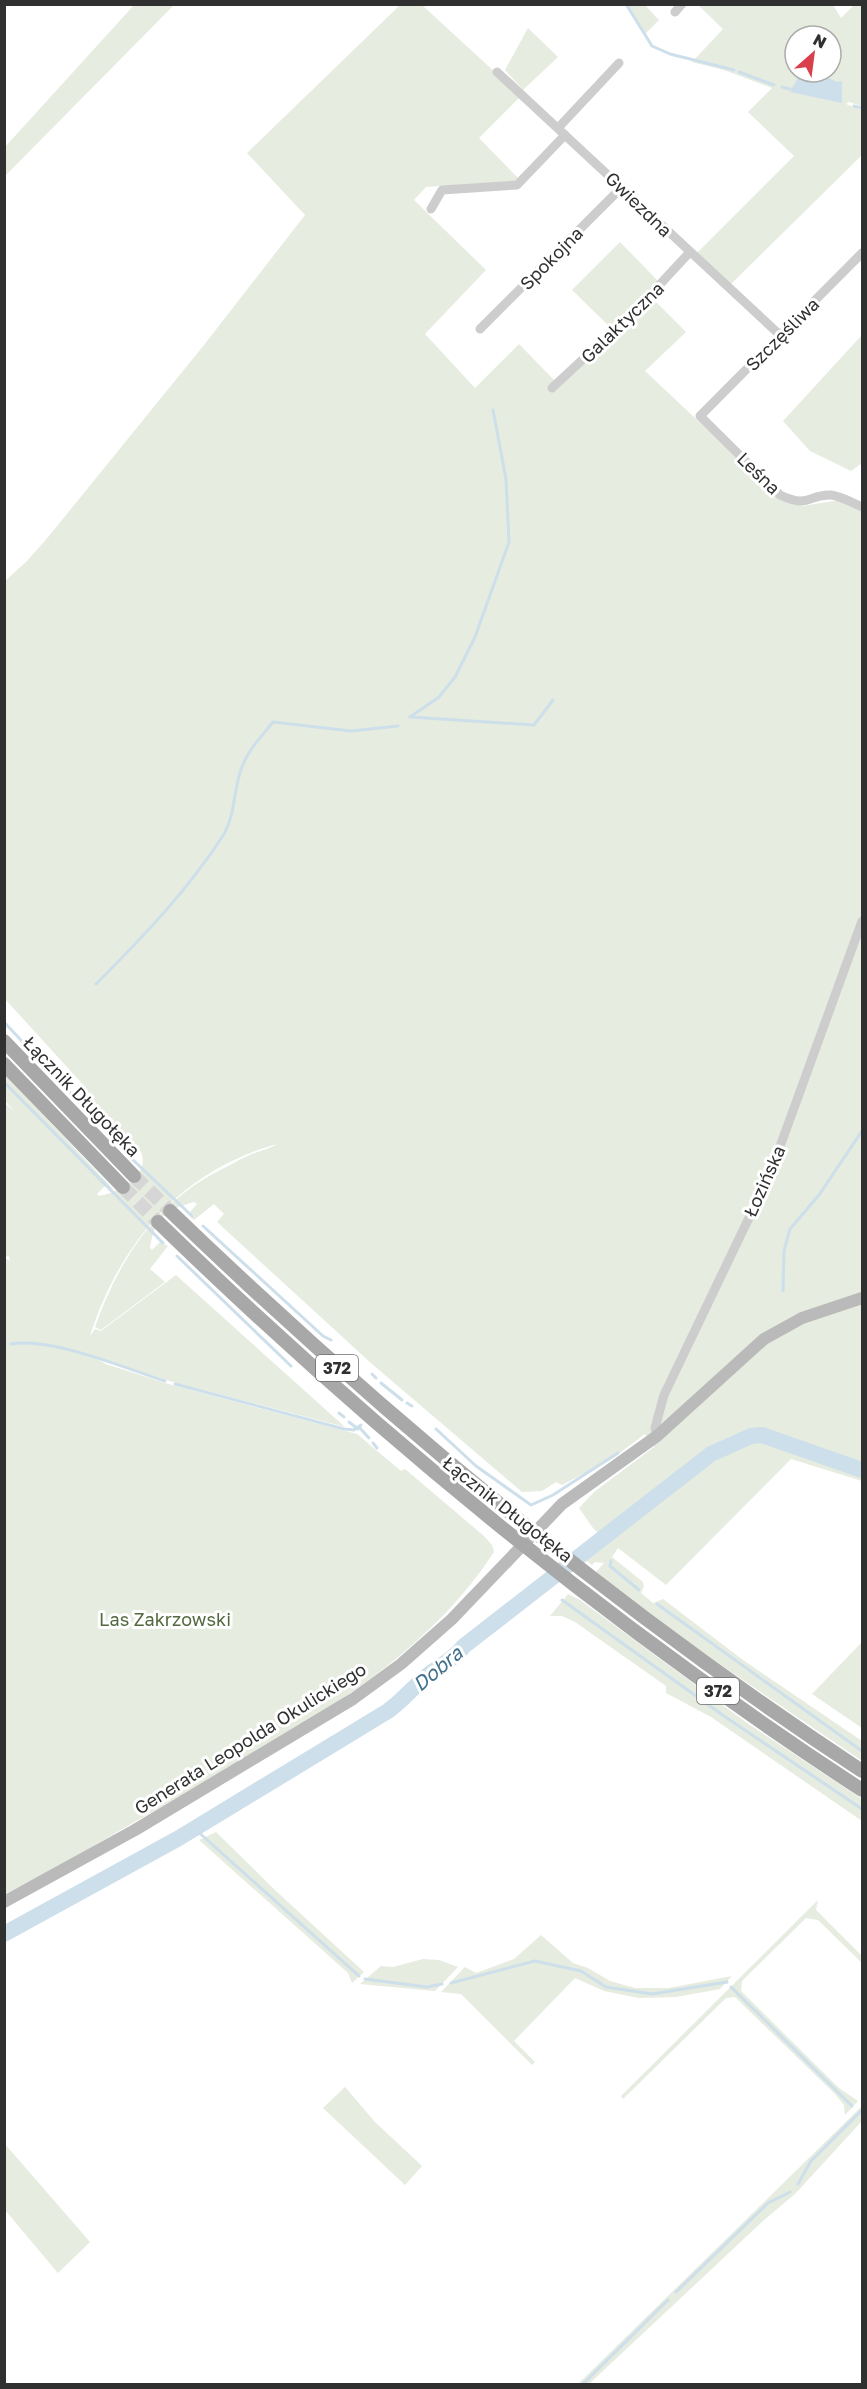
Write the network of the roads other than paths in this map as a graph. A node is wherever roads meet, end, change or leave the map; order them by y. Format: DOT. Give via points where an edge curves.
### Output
graph roads {
  1 [pos="682,4"];
  2 [pos="675,12"];
  3 [pos="619,63"];
  4 [pos="497,72"];
  5 [pos="562,131"];
  6 [pos="622,186"];
  7 [pos="431,209"];
  8 [pos="862,252"];
  9 [pos="689,253"];
  10 [pos="480,329"];
  11 [pos="781,336"];
  12 [pos="552,388"];
  13 [pos="700,416"];
  14 [pos="862,507"];
  15 [pos="862,921"];
  16 [pos="4,1041"];
  17 [pos="4,1064"];
  18 [pos="134,1176"];
  19 [pos="123,1187"];
  20 [pos="170,1211"];
  21 [pos="158,1222"];
  22 [pos="862,1298"];
  23 [pos="657,1436"];
  24 [pos="534,1532"];
  25 [pos="522,1545"];
  26 [pos="862,1771"];
  27 [pos="862,1790"];
  28 [pos="4,1902"];
  1 -- 2 [label="street"];
  3 -- 5 [label="street"];
  4 -- 5 [label="street, Gwiezdna"];
  5 -- 6 [label="street, Gwiezdna"];
  5 -- 7 [label="street" via="517,185 442,190"];
  6 -- 9 [label="street, Gwiezdna"];
  6 -- 10 [label="street, Spokojna"];
  8 -- 11 [label="street, Szczęśliwa"];
  9 -- 11 [label="street, Gwiezdna"];
  9 -- 12 [label="street, Galaktyczna" via="638,308"];
  11 -- 13 [label="street, Szczęśliwa"];
  13 -- 14 [label="street, Leśna" via="780,495 808,502 829,495"];
  15 -- 23 [label="street, Łozińska" via="770,1174 664,1395 656,1422"];
  16 -- 18 [label="main road, Łącznik Długołęka"];
  17 -- 19 [label="main road, Łącznik Długołęka"];
  20 -- 24 [label="main road, Łącznik Długołęka / 372" via="358,1387"];
  21 -- 25 [label="main road, Łącznik Długołęka / 372" via="370,1419"];
  22 -- 23 [label="street, Generała Leopolda Okulickiego" via="801,1318 764,1339"];
  23 -- 24 [label="street, Generała Leopolda Okulickiego" via="628,1460 570,1497"];
  24 -- 25 [label="street, Generała Leopolda Okulickiego"];
  24 -- 26 [label="main road, Łącznik Długołęka / 372" via="757,1699"];
  25 -- 27 [label="main road, Łącznik Długołęka / 372" via="763,1724"];
  25 -- 28 [label="street, Generała Leopolda Okulickiego" via="436,1634 353,1699 135,1830"];
}
